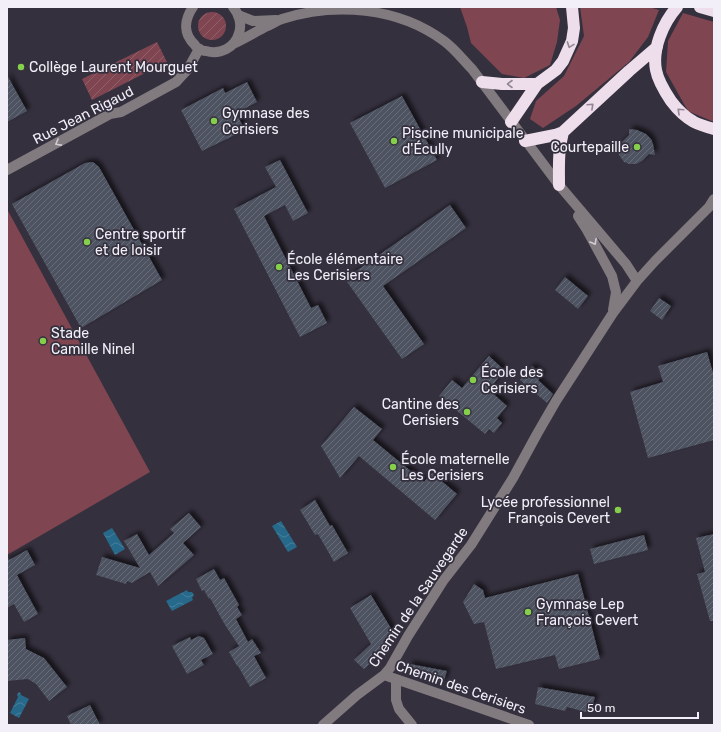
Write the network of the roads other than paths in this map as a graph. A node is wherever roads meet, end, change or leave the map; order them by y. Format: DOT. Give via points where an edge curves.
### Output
graph roads {
  1 [pos="193,7"];
  2 [pos="572,7"];
  3 [pos="677,7"];
  4 [pos="700,7"];
  5 [pos="235,11"];
  6 [pos="714,11"];
  7 [pos="280,20"];
  8 [pos="233,44"];
  9 [pos="657,47"];
  10 [pos="200,49"];
  11 [pos="482,82"];
  12 [pos="537,84"];
  13 [pos="511,122"];
  14 [pos="714,129"];
  15 [pos="563,132"];
  16 [pos="525,141"];
  17 [pos="7,170"];
  18 [pos="559,185"];
  19 [pos="712,204"];
  20 [pos="637,281"];
  21 [pos="613,312"];
  22 [pos="384,675"];
  23 [pos="396,680"];
  24 [pos="323,725"];
  25 [pos="412,725"];
  26 [pos="529,725"];
  1 -- 10 [label="street" via="187,19 187,34"];
  2 -- 12 [label="highway, one-way" via="574,28 568,52 556,70"];
  3 -- 9 [label="highway" via="668,18"];
  4 -- 6 [label="highway"];
  5 -- 7 [label="street" via="253,22"];
  5 -- 8 [label="street" via="240,31"];
  7 -- 8 [label="street"];
  7 -- 11 [label="street" via="302,13 349,9 392,16 424,28 444,42"];
  8 -- 10 [label="street" via="220,52 212,53"];
  14 -- 9 [label="highway, one-way" via="693,122 667,96 656,70"];
  15 -- 9 [label="highway, one-way"];
  10 -- 17 [label="street, Rue Jean Rigaud, one-way" via="181,78 172,84 121,112 110,114"];
  12 -- 11 [label="highway, one-way"];
  11 -- 13 [label="street"];
  12 -- 13 [label="highway"];
  13 -- 16 [label="street"];
  15 -- 16 [label="highway"];
  15 -- 18 [label="highway" via="558,159"];
  16 -- 18 [label="street"];
  18 -- 20 [label="street" via="626,264"];
  18 -- 21 [label="street, one-way" via="612,276 616,292"];
  19 -- 20 [label="street, Chemin de la Sauvegarde"];
  20 -- 21 [label="street, Chemin de la Sauvegarde"];
  21 -- 22 [label="street, Chemin de la Sauvegarde" via="556,401 513,478 470,545 443,581"];
  22 -- 23 [label="street, Chemin des Cerisiers"];
  22 -- 24 [label="street, Chemin de la Sauvegarde"];
  23 -- 25 [label="street, Chemin de la Sauvegarde" via="396,700 399,709"];
  23 -- 26 [label="street, Chemin des Cerisiers"];
}
